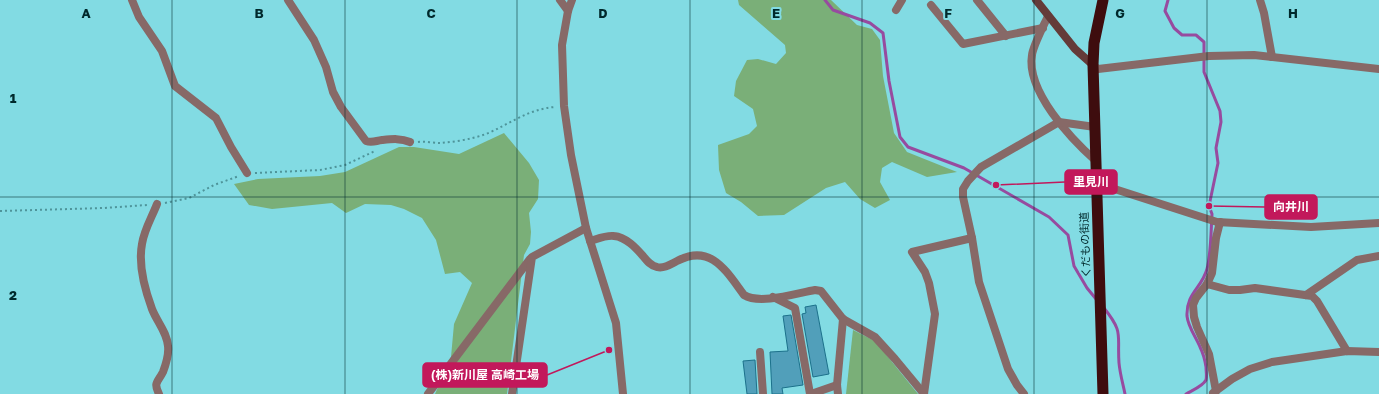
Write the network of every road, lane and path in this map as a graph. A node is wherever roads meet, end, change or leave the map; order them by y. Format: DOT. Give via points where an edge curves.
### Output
graph roads {
  1 [pos="132,0"];
  2 [pos="288,0"];
  3 [pos="560,0"];
  4 [pos="572,0"];
  5 [pos="902,0"];
  6 [pos="977,0"];
  7 [pos="1036,0"];
  8 [pos="1103,0"];
  9 [pos="1260,0"];
  10 [pos="931,5"];
  11 [pos="896,10"];
  12 [pos="568,11"];
  13 [pos="1048,16"];
  14 [pos="1043,28"];
  15 [pos="1006,36"];
  16 [pos="1272,57"];
  17 [pos="1093,65"];
  18 [pos="1379,69"];
  19 [pos="564,106"];
  20 [pos="1059,122"];
  21 [pos="1095,127"];
  22 [pos="410,142"];
  23 [pos="379,149"];
  24 [pos="1096,161"];
  25 [pos="247,173"];
  26 [pos="1096,183"];
  27 [pos="157,204"];
  28 [pos="0,211"];
  29 [pos="1220,222"];
  30 [pos="1379,224"];
  31 [pos="586,228"];
  32 [pos="972,238"];
  33 [pos="590,240"];
  34 [pos="1379,256"];
  35 [pos="532,257"];
  36 [pos="1207,284"];
  37 [pos="1306,295"];
  38 [pos="773,297"];
  39 [pos="843,319"];
  40 [pos="1347,351"];
  41 [pos="760,352"];
  42 [pos="1379,352"];
  43 [pos="837,385"];
  44 [pos="1214,393"];
  45 [pos="159,394"];
  46 [pos="428,394"];
  47 [pos="512,394"];
  48 [pos="623,394"];
  49 [pos="763,394"];
  50 [pos="810,394"];
  51 [pos="838,394"];
  52 [pos="924,394"];
  53 [pos="1024,394"];
  54 [pos="1103,394"];
  1 -- 25 [label="street" via="139,17 162,51 175,86 216,118"];
  2 -- 22 [label="street" via="314,40 326,66 333,92 366,141 372,143 403,139"];
  3 -- 12 [label="street"];
  4 -- 12 [label="street"];
  5 -- 11 [label="street"];
  6 -- 15 [label="street"];
  7 -- 13 [label="main road"];
  8 -- 17 [label="highway, くだもの街道" via="1094,43"];
  9 -- 16 [label="street"];
  10 -- 15 [label="street" via="963,44"];
  12 -- 19 [label="street" via="562,45"];
  13 -- 14 [label="street"];
  13 -- 17 [label="main road" via="1075,49"];
  14 -- 15 [label="street"];
  14 -- 20 [label="street" via="1032,54 1032,76"];
  16 -- 17 [label="street" via="1209,56 1098,68"];
  16 -- 18 [label="street"];
  17 -- 21 [label="highway, くだもの街道"];
  19 -- 22 [label="path" via="529,112 486,134 472,138 440,143"];
  19 -- 31 [label="street" via="570,155"];
  20 -- 21 [label="street"];
  20 -- 24 [label="street" via="1078,145"];
  20 -- 32 [label="street" via="981,167 968,181 963,189 963,196"];
  21 -- 24 [label="highway, くだもの街道"];
  23 -- 25 [label="path" via="345,165 326,169"];
  24 -- 26 [label="highway, くだもの街道"];
  25 -- 27 [label="path" via="214,185 189,198"];
  26 -- 29 [label="street"];
  26 -- 54 [label="highway, くだもの街道"];
  27 -- 28 [label="path"];
  27 -- 45 [label="street" via="146,229 140,258 152,310 166,335 168,346 163,373 156,382"];
  29 -- 30 [label="street" via="1311,227"];
  29 -- 36 [label="street" via="1212,273"];
  31 -- 33 [label="street"];
  31 -- 35 [label="street"];
  32 -- 52 [label="street" via="912,252 929,283 934,314"];
  32 -- 53 [label="street" via="979,282 1008,370"];
  33 -- 38 [label="street" via="614,236 629,242 651,265 658,268 683,257 704,255 724,268 744,295 766,299"];
  33 -- 48 [label="street" via="616,323"];
  34 -- 37 [label="street" via="1357,260"];
  35 -- 46 [label="street"];
  35 -- 47 [label="street"];
  36 -- 37 [label="street" via="1229,290 1255,288"];
  36 -- 44 [label="street" via="1193,305 1197,327 1209,354"];
  37 -- 40 [label="street" via="1317,301"];
  38 -- 39 [label="street" via="815,290 821,292"];
  38 -- 50 [label="street" via="795,308"];
  39 -- 43 [label="street"];
  39 -- 52 [label="street" via="875,337"];
  40 -- 42 [label="street"];
  40 -- 44 [label="street" via="1272,362 1250,369"];
  41 -- 49 [label="street"];
  43 -- 50 [label="street"];
  43 -- 51 [label="street"];
}
